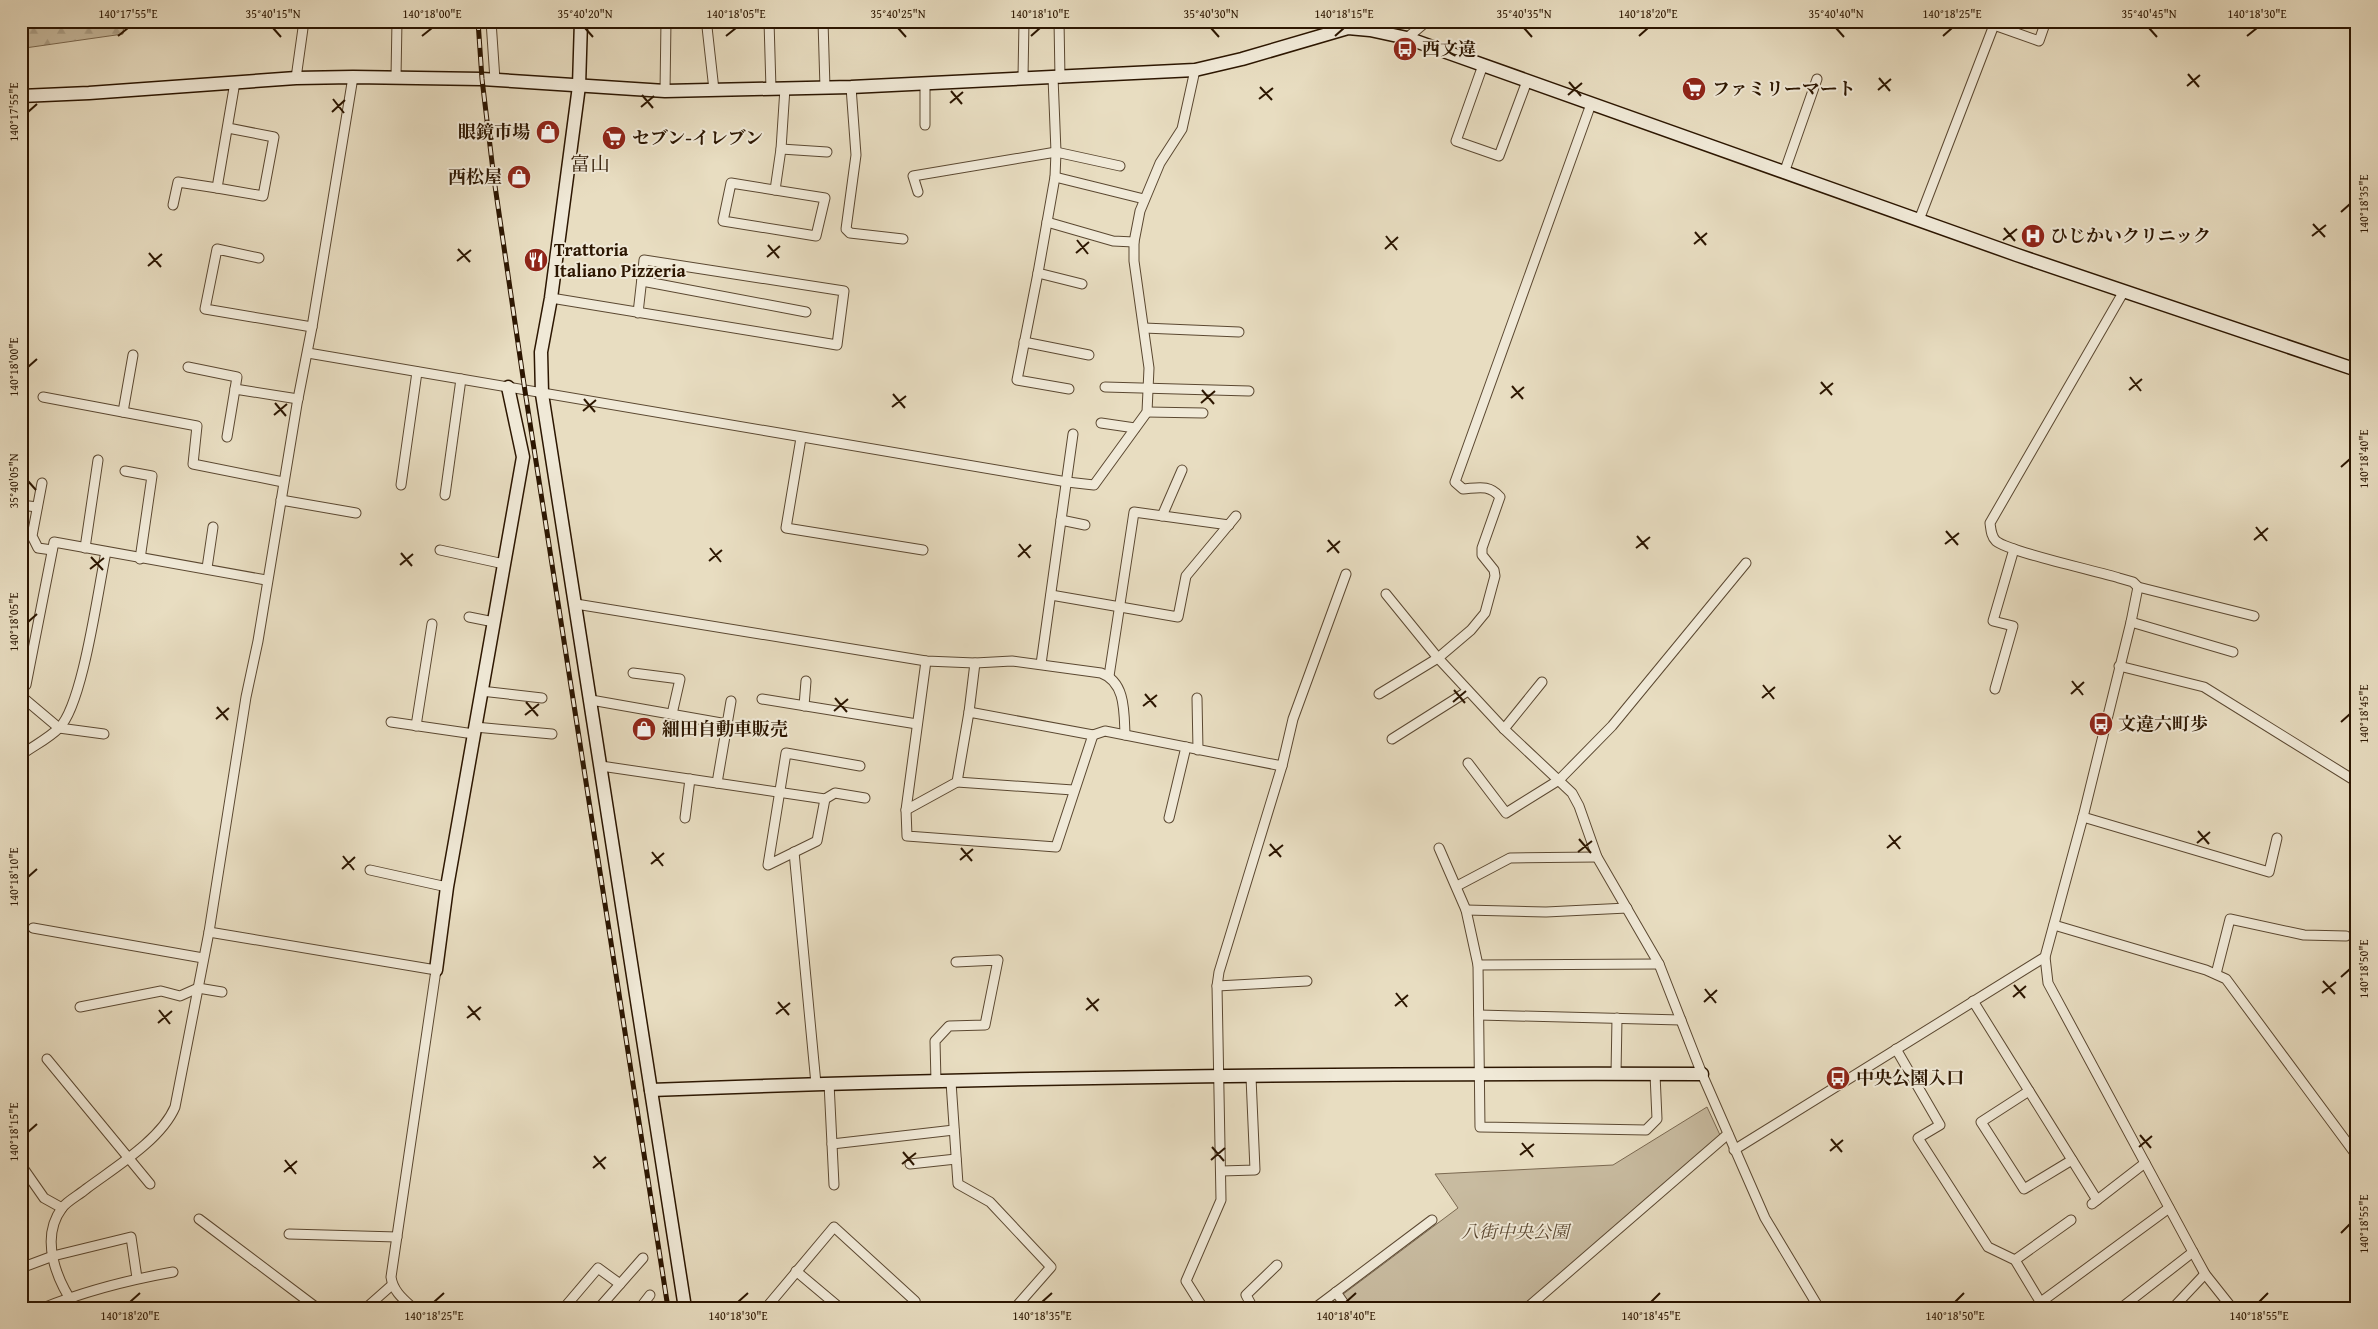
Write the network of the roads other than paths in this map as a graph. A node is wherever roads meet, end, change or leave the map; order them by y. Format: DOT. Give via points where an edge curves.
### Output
graph roads {
  1 [pos="304,21"];
  2 [pos="397,21"];
  3 [pos="491,21"];
  4 [pos="581,21"];
  5 [pos="666,21"];
  6 [pos="770,21"];
  7 [pos="824,21"];
  8 [pos="1024,21"];
  9 [pos="1059,21"];
  10 [pos="1427,21"];
  11 [pos="2046,21"];
  12 [pos="707,27"];
  13 [pos="1407,38"];
  14 [pos="1483,66"];
  15 [pos="1195,70"];
  16 [pos="353,76"];
  17 [pos="396,77"];
  18 [pos="1023,77"];
  19 [pos="296,78"];
  20 [pos="1056,78"];
  21 [pos="1816,79"];
  22 [pos="495,80"];
  23 [pos="1527,81"];
  24 [pos="235,82"];
  25 [pos="925,82"];
  26 [pos="579,86"];
  27 [pos="851,87"];
  28 [pos="785,88"];
  29 [pos="825,88"];
  30 [pos="771,89"];
  31 [pos="714,90"];
  32 [pos="666,91"];
  33 [pos="21,96"];
  34 [pos="1591,104"];
  35 [pos="925,125"];
  36 [pos="228,128"];
  37 [pos="781,149"];
  38 [pos="827,152"];
  39 [pos="1056,152"];
  40 [pos="1120,166"];
  41 [pos="1784,173"];
  42 [pos="1055,177"];
  43 [pos="217,188"];
  44 [pos="774,190"];
  45 [pos="918,192"];
  46 [pos="1144,200"];
  47 [pos="173,204"];
  48 [pos="1919,220"];
  49 [pos="1047,222"];
  50 [pos="903,239"];
  51 [pos="1134,242"];
  52 [pos="259,258"];
  53 [pos="1038,273"];
  54 [pos="642,281"];
  55 [pos="1082,284"];
  56 [pos="2124,291"];
  57 [pos="550,298"];
  58 [pos="806,312"];
  59 [pos="638,313"];
  60 [pos="312,327"];
  61 [pos="1144,328"];
  62 [pos="1239,332"];
  63 [pos="1024,342"];
  64 [pos="308,353"];
  65 [pos="133,355"];
  66 [pos="1089,355"];
  67 [pos="188,367"];
  68 [pos="2357,370"];
  69 [pos="417,372"];
  70 [pos="461,379"];
  71 [pos="508,387"];
  72 [pos="1105,387"];
  73 [pos="1148,388"];
  74 [pos="235,389"];
  75 [pos="1069,389"];
  76 [pos="1249,391"];
  77 [pos="542,394"];
  78 [pos="43,398"];
  79 [pos="298,399"];
  80 [pos="123,412"];
  81 [pos="1146,412"];
  82 [pos="1203,413"];
  83 [pos="1101,423"];
  84 [pos="1135,428"];
  85 [pos="1073,434"];
  86 [pos="227,437"];
  87 [pos="801,438"];
  88 [pos="98,460"];
  89 [pos="1182,470"];
  90 [pos="125,471"];
  91 [pos="283,482"];
  92 [pos="1067,482"];
  93 [pos="42,483"];
  94 [pos="401,485"];
  95 [pos="445,495"];
  96 [pos="280,500"];
  97 [pos="21,505"];
  98 [pos="37,507"];
  99 [pos="356,513"];
  100 [pos="1162,516"];
  101 [pos="1236,516"];
  102 [pos="1061,520"];
  103 [pos="1085,525"];
  104 [pos="1229,525"];
  105 [pos="213,528"];
  106 [pos="85,548"];
  107 [pos="2014,549"];
  108 [pos="52,550"];
  109 [pos="440,550"];
  110 [pos="923,550"];
  111 [pos="106,552"];
  112 [pos="140,558"];
  113 [pos="1746,563"];
  114 [pos="504,564"];
  115 [pos="207,568"];
  116 [pos="1346,574"];
  117 [pos="266,580"];
  118 [pos="2138,587"];
  119 [pos="1386,594"];
  120 [pos="1050,595"];
  121 [pos="576,604"];
  122 [pos="1119,608"];
  123 [pos="2254,616"];
  124 [pos="469,618"];
  125 [pos="494,622"];
  126 [pos="2131,622"];
  127 [pos="432,624"];
  128 [pos="2233,652"];
  129 [pos="1438,658"];
  130 [pos="926,661"];
  131 [pos="975,663"];
  132 [pos="1040,664"];
  133 [pos="2120,666"];
  134 [pos="633,673"];
  135 [pos="1109,676"];
  136 [pos="806,681"];
  137 [pos="1542,682"];
  138 [pos="21,689"];
  139 [pos="1995,690"];
  140 [pos="481,691"];
  141 [pos="1468,691"];
  142 [pos="1379,694"];
  143 [pos="21,696"];
  144 [pos="542,698"];
  145 [pos="1197,698"];
  146 [pos="762,699"];
  147 [pos="591,700"];
  148 [pos="730,701"];
  149 [pos="804,706"];
  150 [pos="968,712"];
  151 [pos="672,714"];
  152 [pos="391,722"];
  153 [pos="727,724"];
  154 [pos="917,724"];
  155 [pos="416,726"];
  156 [pos="59,728"];
  157 [pos="1504,730"];
  158 [pos="475,731"];
  159 [pos="104,734"];
  160 [pos="552,734"];
  161 [pos="1092,735"];
  162 [pos="1125,735"];
  163 [pos="1392,739"];
  164 [pos="1186,747"];
  165 [pos="1198,750"];
  166 [pos="21,755"];
  167 [pos="1468,763"];
  168 [pos="601,766"];
  169 [pos="860,766"];
  170 [pos="1282,766"];
  171 [pos="690,779"];
  172 [pos="1559,780"];
  173 [pos="957,782"];
  174 [pos="2357,782"];
  175 [pos="717,783"];
  176 [pos="1073,790"];
  177 [pos="779,792"];
  178 [pos="865,798"];
  179 [pos="825,799"];
  180 [pos="906,810"];
  181 [pos="2083,817"];
  182 [pos="685,818"];
  183 [pos="1168,818"];
  184 [pos="2278,838"];
  185 [pos="1439,848"];
  186 [pos="794,852"];
  187 [pos="1597,856"];
  188 [pos="370,870"];
  189 [pos="1457,886"];
  190 [pos="447,887"];
  191 [pos="1626,908"];
  192 [pos="1466,910"];
  193 [pos="2054,925"];
  194 [pos="33,928"];
  195 [pos="209,932"];
  196 [pos="2346,936"];
  197 [pos="203,958"];
  198 [pos="2045,958"];
  199 [pos="956,962"];
  200 [pos="1660,964"];
  201 [pos="1478,965"];
  202 [pos="436,970"];
  203 [pos="2216,974"];
  204 [pos="1307,981"];
  205 [pos="1217,986"];
  206 [pos="198,988"];
  207 [pos="222,992"];
  208 [pos="1973,1002"];
  209 [pos="80,1008"];
  210 [pos="1479,1015"];
  211 [pos="1617,1018"];
  212 [pos="1681,1020"];
  213 [pos="1896,1048"];
  214 [pos="47,1060"];
  215 [pos="1480,1074"];
  216 [pos="1616,1074"];
  217 [pos="1655,1074"];
  218 [pos="1702,1074"];
  219 [pos="1218,1077"];
  220 [pos="1251,1077"];
  221 [pos="936,1082"];
  222 [pos="951,1082"];
  223 [pos="823,1084"];
  224 [pos="651,1090"];
  225 [pos="2028,1091"];
  226 [pos="954,1130"];
  227 [pos="1728,1134"];
  228 [pos="832,1144"];
  229 [pos="1734,1150"];
  230 [pos="129,1156"];
  231 [pos="2357,1156"];
  232 [pos="956,1159"];
  233 [pos="2072,1160"];
  234 [pos="2145,1163"];
  235 [pos="910,1164"];
  236 [pos="21,1165"];
  237 [pos="1221,1171"];
  238 [pos="150,1184"];
  239 [pos="834,1185"];
  240 [pos="62,1208"];
  241 [pos="2169,1208"];
  242 [pos="199,1219"];
  243 [pos="1432,1220"];
  244 [pos="2071,1220"];
  245 [pos="289,1234"];
  246 [pos="396,1237"];
  247 [pos="2193,1252"];
  248 [pos="53,1256"];
  249 [pos="644,1258"];
  250 [pos="2015,1260"];
  251 [pos="1277,1265"];
  252 [pos="21,1268"];
  253 [pos="172,1272"];
  254 [pos="796,1272"];
  255 [pos="2205,1274"];
  256 [pos="137,1278"];
  257 [pos="620,1284"];
  258 [pos="392,1285"];
  259 [pos="1336,1292"];
  260 [pos="650,1295"];
  261 [pos="69,1298"];
  262 [pos="913,1305"];
  263 [pos="2043,1305"];
  264 [pos="43,1308"];
  265 [pos="76,1308"];
  266 [pos="316,1308"];
  267 [pos="366,1308"];
  268 [pos="413,1308"];
  269 [pos="564,1308"];
  270 [pos="599,1308"];
  271 [pos="640,1308"];
  272 [pos="684,1308"];
  273 [pos="766,1308"];
  274 [pos="840,1308"];
  275 [pos="923,1308"];
  276 [pos="1015,1308"];
  277 [pos="1204,1308"];
  278 [pos="1253,1308"];
  279 [pos="1315,1308"];
  280 [pos="1347,1308"];
  281 [pos="1527,1308"];
  282 [pos="1819,1308"];
  283 [pos="2121,1308"];
  284 [pos="2173,1308"];
  285 [pos="2232,1308"];
  1 -- 19 [label="street"];
  2 -- 17 [label="street"];
  3 -- 22 [label="street"];
  4 -- 26 [label="street"];
  5 -- 32 [label="street"];
  6 -- 30 [label="street"];
  7 -- 29 [label="street"];
  8 -- 18 [label="street"];
  9 -- 20 [label="street"];
  10 -- 13 [label="street"];
  11 -- 48 [label="street" via="2039,41 1994,25"];
  12 -- 31 [label="street"];
  13 -- 14 [label="street"];
  13 -- 15 [label="street" via="1348,28"];
  14 -- 23 [label="street"];
  14 -- 23 [label="street" via="1456,141 1499,156"];
  15 -- 20 [label="street"];
  15 -- 46 [label="street" via="1182,129 1160,163"];
  16 -- 17 [label="street"];
  16 -- 19 [label="street"];
  16 -- 60 [label="street"];
  17 -- 22 [label="street"];
  18 -- 20 [label="street"];
  18 -- 25 [label="street"];
  19 -- 24 [label="street"];
  20 -- 39 [label="street"];
  21 -- 41 [label="street"];
  22 -- 26 [label="street"];
  23 -- 34 [label="street"];
  24 -- 33 [label="street"];
  24 -- 36 [label="street"];
  25 -- 27 [label="street"];
  25 -- 35 [label="street"];
  26 -- 32 [label="street"];
  26 -- 57 [label="street"];
  27 -- 29 [label="street"];
  27 -- 50 [label="street" via="856,155 846,229 850,233"];
  28 -- 29 [label="street"];
  28 -- 30 [label="street"];
  28 -- 37 [label="street"];
  30 -- 31 [label="street"];
  31 -- 32 [label="street"];
  34 -- 41 [label="street"];
  34 -- 129 [label="street" via="1455,482 1463,489 1486,487 1500,497 1482,548 1486,562 1494,570 1494,584 1485,613 1471,630"];
  36 -- 43 [label="street"];
  36 -- 43 [label="street" via="274,137 262,196"];
  37 -- 38 [label="street"];
  37 -- 44 [label="street"];
  39 -- 40 [label="street"];
  39 -- 42 [label="street"];
  39 -- 45 [label="street" via="912,176"];
  41 -- 48 [label="street"];
  42 -- 46 [label="street"];
  42 -- 49 [label="street"];
  43 -- 47 [label="street" via="178,182"];
  44 -- 44 [label="street" via="730,183 723,221 816,236 825,198"];
  46 -- 51 [label="street"];
  48 -- 56 [label="street"];
  49 -- 51 [label="street" via="1113,241"];
  49 -- 53 [label="street"];
  51 -- 61 [label="street"];
  52 -- 60 [label="street" via="217,249 205,309"];
  53 -- 55 [label="street"];
  53 -- 63 [label="street"];
  54 -- 58 [label="street"];
  54 -- 59 [label="street"];
  54 -- 59 [label="street" via="644,260 844,291 837,345"];
  56 -- 68 [label="street"];
  56 -- 107 [label="street" via="1990,523 1991,534 1997,542"];
  57 -- 59 [label="street"];
  57 -- 77 [label="street" via="541,352"];
  60 -- 64 [label="street"];
  61 -- 62 [label="street"];
  61 -- 73 [label="street"];
  63 -- 66 [label="street"];
  63 -- 75 [label="street" via="1017,380"];
  64 -- 69 [label="street"];
  64 -- 79 [label="street"];
  65 -- 80 [label="street"];
  67 -- 74 [label="street" via="237,377"];
  69 -- 70 [label="street"];
  69 -- 94 [label="street"];
  70 -- 71 [label="street"];
  70 -- 95 [label="street"];
  71 -- 77 [label="street"];
  71 -- 114 [label="street" via="523,457"];
  72 -- 73 [label="street"];
  73 -- 76 [label="street"];
  73 -- 81 [label="street"];
  74 -- 79 [label="street"];
  74 -- 86 [label="street"];
  77 -- 87 [label="street"];
  77 -- 121 [label="street"];
  78 -- 80 [label="street"];
  79 -- 91 [label="street"];
  80 -- 91 [label="street" via="197,426 193,464"];
  81 -- 82 [label="street"];
  81 -- 84 [label="street"];
  83 -- 84 [label="street"];
  84 -- 92 [label="street" via="1094,485"];
  85 -- 92 [label="street"];
  87 -- 92 [label="street"];
  87 -- 110 [label="street" via="786,528"];
  88 -- 106 [label="street"];
  89 -- 100 [label="street"];
  90 -- 112 [label="street" via="152,476"];
  91 -- 96 [label="street"];
  92 -- 102 [label="street"];
  93 -- 98 [label="street"];
  96 -- 99 [label="street"];
  96 -- 117 [label="street"];
  97 -- 98 [label="street"];
  98 -- 108 [label="street" via="32,536 38,548"];
  100 -- 104 [label="street"];
  100 -- 122 [label="street" via="1134,512"];
  101 -- 104 [label="street"];
  102 -- 103 [label="street"];
  102 -- 120 [label="street"];
  104 -- 122 [label="street" via="1186,576 1178,617"];
  105 -- 115 [label="street"];
  106 -- 108 [label="street" via="54,542"];
  106 -- 111 [label="street"];
  107 -- 118 [label="street" via="2133,582"];
  107 -- 139 [label="street" via="1993,621 2013,626"];
  108 -- 138 [label="street" via="26,685"];
  109 -- 114 [label="street"];
  111 -- 112 [label="street"];
  111 -- 156 [label="street" via="80,681"];
  112 -- 115 [label="street"];
  113 -- 172 [label="street" via="1612,726"];
  114 -- 125 [label="street"];
  115 -- 117 [label="street"];
  116 -- 170 [label="street" via="1293,718"];
  117 -- 195 [label="street"];
  118 -- 123 [label="street"];
  118 -- 126 [label="street"];
  119 -- 129 [label="street"];
  120 -- 122 [label="street"];
  120 -- 132 [label="street"];
  121 -- 130 [label="street"];
  121 -- 147 [label="street"];
  122 -- 135 [label="street"];
  124 -- 125 [label="street"];
  125 -- 140 [label="street"];
  126 -- 128 [label="street"];
  126 -- 133 [label="street"];
  127 -- 155 [label="street"];
  129 -- 141 [label="street"];
  129 -- 142 [label="street"];
  130 -- 131 [label="street"];
  130 -- 154 [label="street"];
  131 -- 132 [label="street" via="1012,661"];
  131 -- 150 [label="street"];
  132 -- 135 [label="street"];
  133 -- 174 [label="street" via="2204,687"];
  133 -- 181 [label="street"];
  134 -- 151 [label="street" via="680,679"];
  135 -- 162 [label="street" via="1118,687 1124,704"];
  136 -- 149 [label="street"];
  137 -- 157 [label="street"];
  140 -- 144 [label="street"];
  140 -- 158 [label="street"];
  141 -- 157 [label="street"];
  141 -- 163 [label="street"];
  143 -- 156 [label="street"];
  145 -- 165 [label="street"];
  146 -- 149 [label="street"];
  147 -- 151 [label="street"];
  147 -- 168 [label="street"];
  148 -- 153 [label="street"];
  149 -- 154 [label="street"];
  150 -- 161 [label="street"];
  150 -- 173 [label="street"];
  151 -- 153 [label="street"];
  152 -- 155 [label="street"];
  153 -- 175 [label="street"];
  154 -- 180 [label="street"];
  155 -- 158 [label="street"];
  156 -- 159 [label="street"];
  156 -- 166 [label="street"];
  157 -- 172 [label="street"];
  158 -- 160 [label="street"];
  158 -- 190 [label="street"];
  161 -- 162 [label="street" via="1105,731"];
  161 -- 176 [label="street"];
  162 -- 164 [label="street"];
  164 -- 165 [label="street"];
  164 -- 183 [label="street"];
  165 -- 170 [label="street"];
  167 -- 172 [label="street" via="1506,813"];
  168 -- 171 [label="street"];
  168 -- 224 [label="street"];
  169 -- 177 [label="street" via="786,753"];
  170 -- 205 [label="street"];
  171 -- 175 [label="street"];
  171 -- 182 [label="street"];
  172 -- 187 [label="street" via="1572,792 1579,806"];
  173 -- 176 [label="street"];
  173 -- 180 [label="street"];
  175 -- 177 [label="street"];
  176 -- 180 [label="street" via="1056,847 907,836"];
  177 -- 179 [label="street"];
  177 -- 186 [label="street" via="768,865"];
  178 -- 179 [label="street" via="835,793"];
  179 -- 186 [label="street" via="818,841"];
  181 -- 184 [label="street" via="2268,872"];
  181 -- 193 [label="street"];
  185 -- 189 [label="street"];
  186 -- 223 [label="street"];
  187 -- 189 [label="street" via="1510,858"];
  187 -- 191 [label="street"];
  188 -- 190 [label="street"];
  189 -- 192 [label="street"];
  190 -- 202 [label="street"];
  191 -- 192 [label="street" via="1546,912"];
  191 -- 200 [label="street"];
  192 -- 201 [label="street"];
  193 -- 198 [label="street"];
  193 -- 203 [label="street"];
  194 -- 197 [label="street"];
  195 -- 197 [label="street"];
  195 -- 202 [label="street"];
  196 -- 203 [label="street" via="2304,935 2230,919"];
  197 -- 206 [label="street"];
  198 -- 208 [label="street"];
  198 -- 234 [label="street" via="2048,983"];
  199 -- 221 [label="street" via="998,960 984,1025 949,1026 935,1041"];
  200 -- 201 [label="street"];
  200 -- 212 [label="street"];
  201 -- 210 [label="street"];
  202 -- 246 [label="street"];
  203 -- 231 [label="street" via="2226,978"];
  204 -- 205 [label="street"];
  205 -- 219 [label="street"];
  206 -- 207 [label="street"];
  206 -- 209 [label="street" via="180,996 162,991"];
  206 -- 230 [label="street" via="175,1107 163,1127"];
  208 -- 213 [label="street"];
  208 -- 225 [label="street"];
  210 -- 211 [label="street"];
  210 -- 215 [label="street"];
  211 -- 212 [label="street"];
  211 -- 216 [label="street"];
  212 -- 218 [label="street"];
  213 -- 229 [label="street"];
  213 -- 250 [label="street" via="1940,1125 1918,1138 1988,1247"];
  214 -- 230 [label="street"];
  215 -- 216 [label="street"];
  215 -- 217 [label="street" via="1480,1127 1646,1130 1657,1119"];
  215 -- 220 [label="street"];
  216 -- 217 [label="street"];
  217 -- 218 [label="street"];
  218 -- 227 [label="street"];
  219 -- 220 [label="street"];
  219 -- 222 [label="street"];
  219 -- 237 [label="street"];
  220 -- 237 [label="street" via="1255,1170"];
  221 -- 222 [label="street"];
  221 -- 223 [label="street"];
  222 -- 226 [label="street"];
  223 -- 224 [label="street"];
  223 -- 228 [label="street"];
  224 -- 272 [label="street"];
  225 -- 233 [label="street"];
  225 -- 233 [label="street" via="1981,1122 2024,1189"];
  226 -- 228 [label="street"];
  226 -- 232 [label="street"];
  227 -- 229 [label="street"];
  227 -- 281 [label="street"];
  228 -- 239 [label="street"];
  229 -- 282 [label="street" via="1765,1218"];
  230 -- 238 [label="street"];
  230 -- 240 [label="street"];
  232 -- 235 [label="street"];
  232 -- 276 [label="street" via="958,1184 990,1202 1051,1267"];
  233 -- 234 [label="street" via="2094,1202"];
  234 -- 241 [label="street"];
  236 -- 240 [label="street" via="44,1198"];
  237 -- 277 [label="street" via="1221,1200 1186,1281"];
  240 -- 248 [label="street" via="53,1229"];
  241 -- 247 [label="street"];
  241 -- 263 [label="street"];
  242 -- 266 [label="street"];
  243 -- 259 [label="street"];
  244 -- 250 [label="street"];
  245 -- 246 [label="street"];
  246 -- 258 [label="street"];
  247 -- 255 [label="street"];
  247 -- 283 [label="street"];
  248 -- 252 [label="street"];
  248 -- 256 [label="street" via="130,1237"];
  248 -- 261 [label="street" via="57,1276"];
  249 -- 257 [label="street"];
  250 -- 263 [label="street"];
  251 -- 278 [label="street" via="1246,1295"];
  253 -- 256 [label="street"];
  254 -- 262 [label="street" via="834,1227"];
  254 -- 273 [label="street"];
  254 -- 274 [label="street"];
  255 -- 284 [label="street"];
  255 -- 285 [label="street"];
  256 -- 261 [label="street"];
  257 -- 269 [label="street" via="598,1268"];
  257 -- 270 [label="street"];
  258 -- 267 [label="street"];
  258 -- 268 [label="street"];
  259 -- 279 [label="street"];
  259 -- 280 [label="street"];
  260 -- 271 [label="street"];
  261 -- 264 [label="street"];
  261 -- 265 [label="street"];
  262 -- 275 [label="street"];
}
